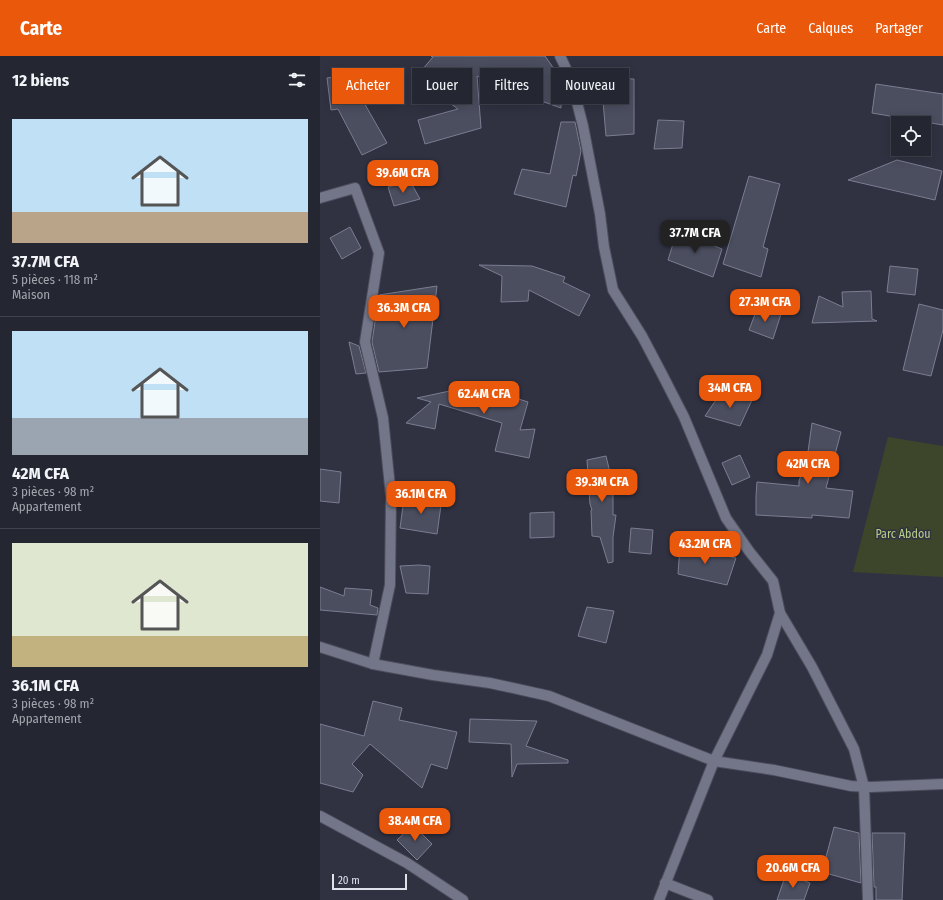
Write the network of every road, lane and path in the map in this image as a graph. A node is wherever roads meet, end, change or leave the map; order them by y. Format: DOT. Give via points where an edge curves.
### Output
graph roads {
  1 [pos="560,56"];
  2 [pos="320,198"];
  3 [pos="780,613"];
  4 [pos="320,647"];
  5 [pos="373,664"];
  6 [pos="714,761"];
  7 [pos="943,784"];
  8 [pos="864,787"];
  9 [pos="320,816"];
  10 [pos="665,883"];
  11 [pos="463,900"];
  12 [pos="659,900"];
  13 [pos="708,900"];
  14 [pos="868,900"];
  1 -- 3 [label="street" via="571,79 583,126 614,290 642,336 678,405 726,518 773,581"];
  2 -- 5 [label="street" via="354,188 379,253 365,342 383,418 391,505 390,585"];
  3 -- 6 [label="street" via="767,655"];
  3 -- 8 [label="street" via="812,667 854,749"];
  4 -- 5 [label="street"];
  5 -- 6 [label="street" via="490,683 549,696"];
  6 -- 8 [label="street"];
  6 -- 10 [label="street"];
  7 -- 8 [label="street"];
  8 -- 14 [label="street"];
  9 -- 11 [label="street" via="407,863"];
  10 -- 12 [label="street"];
  10 -- 13 [label="street"];
}
